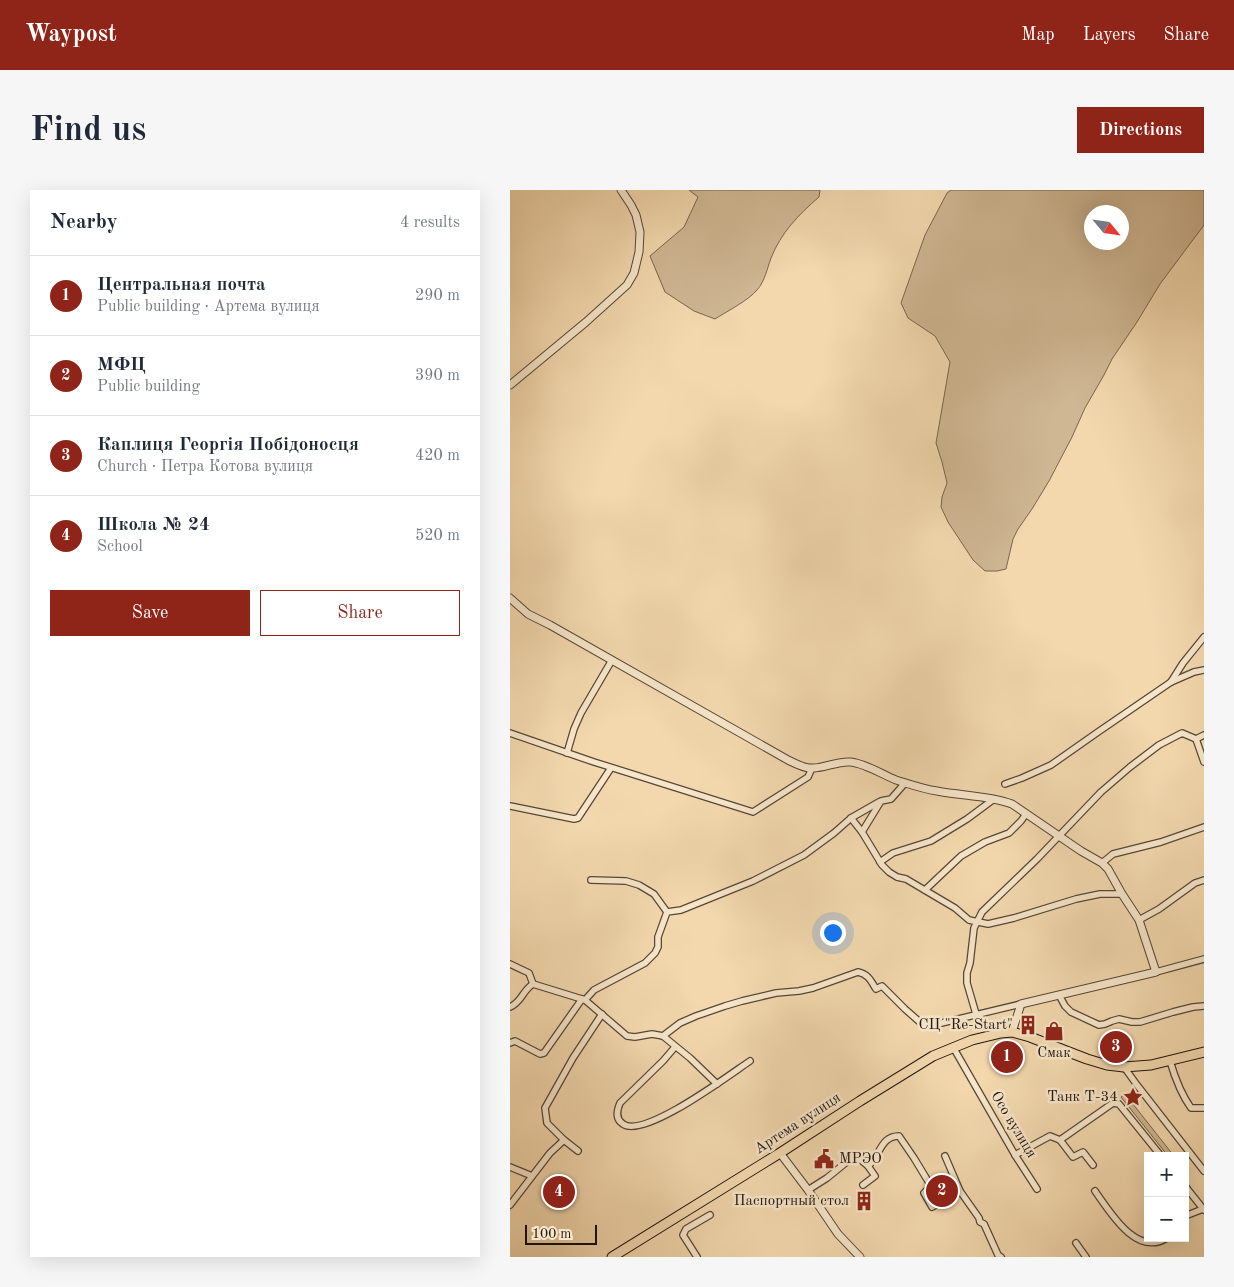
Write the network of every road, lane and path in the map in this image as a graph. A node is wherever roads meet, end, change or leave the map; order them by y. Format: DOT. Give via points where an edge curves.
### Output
graph roads {
  1 [pos="621,190"];
  2 [pos="510,385"];
  3 [pos="510,598"];
  4 [pos="1204,638"];
  5 [pos="612,660"];
  6 [pos="1204,670"];
  7 [pos="1171,682"];
  8 [pos="510,733"];
  9 [pos="1204,735"];
  10 [pos="1196,739"];
  11 [pos="567,753"];
  12 [pos="1204,762"];
  13 [pos="611,768"];
  14 [pos="812,768"];
  15 [pos="905,783"];
  16 [pos="1005,784"];
  17 [pos="994,799"];
  18 [pos="881,801"];
  19 [pos="510,806"];
  20 [pos="1026,814"];
  21 [pos="850,818"];
  22 [pos="1204,827"];
  23 [pos="862,832"];
  24 [pos="1060,836"];
  25 [pos="880,862"];
  26 [pos="1102,863"];
  27 [pos="592,880"];
  28 [pos="1204,880"];
  29 [pos="925,890"];
  30 [pos="1122,894"];
  31 [pos="667,912"];
  32 [pos="1139,920"];
  33 [pos="977,922"];
  34 [pos="1204,959"];
  35 [pos="510,964"];
  36 [pos="1156,972"];
  37 [pos="533,984"];
  38 [pos="1059,995"];
  39 [pos="583,999"];
  40 [pos="1021,1004"];
  41 [pos="1204,1006"];
  42 [pos="510,1007"];
  43 [pos="602,1014"];
  44 [pos="976,1014"];
  45 [pos="1010,1032"];
  46 [pos="662,1036"];
  47 [pos="510,1043"];
  48 [pos="675,1046"];
  49 [pos="953,1047"];
  50 [pos="1204,1052"];
  51 [pos="750,1061"];
  52 [pos="1170,1061"];
  53 [pos="1124,1067"];
  54 [pos="716,1084"];
  55 [pos="1204,1108"];
  56 [pos="564,1140"];
  57 [pos="1060,1140"];
  58 [pos="578,1151"];
  59 [pos="1157,1152"];
  60 [pos="780,1153"];
  61 [pos="1016,1155"];
  62 [pos="945,1156"];
  63 [pos="1093,1165"];
  64 [pos="510,1166"];
  65 [pos="868,1166"];
  66 [pos="1204,1171"];
  67 [pos="532,1176"];
  68 [pos="863,1184"];
  69 [pos="1038,1189"];
  70 [pos="808,1190"];
  71 [pos="960,1191"];
  72 [pos="1095,1191"];
  73 [pos="1189,1191"];
  74 [pos="510,1205"];
  75 [pos="1204,1209"];
  76 [pos="710,1215"];
  77 [pos="1189,1215"];
  78 [pos="1163,1242"];
  79 [pos="1076,1243"];
  80 [pos="612,1257"];
  81 [pos="697,1257"];
  82 [pos="860,1257"];
  83 [pos="1001,1257"];
  84 [pos="1086,1257"];
  1 -- 2 [label="street" via="636,215 640,232 634,273 627,285"];
  3 -- 5 [label="street" via="528,614"];
  4 -- 7 [label="street"];
  5 -- 11 [label="street" via="581,713"];
  5 -- 14 [label="street" via="788,760"];
  6 -- 7 [label="street"];
  7 -- 16 [label="street" via="1051,765"];
  8 -- 11 [label="street"];
  9 -- 10 [label="street"];
  10 -- 12 [label="street"];
  10 -- 24 [label="street" via="1182,733 1130,766"];
  11 -- 13 [label="street"];
  13 -- 14 [label="street" via="753,812 808,777"];
  13 -- 19 [label="street" via="578,818"];
  14 -- 15 [label="street" via="851,762"];
  15 -- 17 [label="street"];
  15 -- 18 [label="street" via="891,799"];
  17 -- 20 [label="street" via="1012,804"];
  17 -- 25 [label="street" via="931,841 893,853"];
  18 -- 21 [label="street"];
  18 -- 23 [label="street"];
  20 -- 24 [label="street"];
  20 -- 29 [label="street" via="1009,833 962,856"];
  21 -- 23 [label="street"];
  21 -- 31 [label="street" via="804,855 681,910"];
  22 -- 26 [label="street" via="1113,854"];
  23 -- 25 [label="street"];
  24 -- 26 [label="street"];
  24 -- 33 [label="street" via="982,912"];
  25 -- 29 [label="street" via="897,877"];
  26 -- 30 [label="street"];
  27 -- 31 [label="street" via="626,881 639,885 654,894"];
  28 -- 32 [label="street"];
  29 -- 33 [label="street"];
  30 -- 32 [label="street"];
  30 -- 33 [label="street" via="1100,894 988,924"];
  31 -- 39 [label="street" via="655,953 645,963"];
  32 -- 36 [label="street"];
  33 -- 44 [label="street" via="967,973"];
  34 -- 36 [label="street"];
  35 -- 37 [label="street" via="529,973"];
  36 -- 38 [label="street"];
  37 -- 39 [label="street"];
  37 -- 42 [label="street"];
  38 -- 40 [label="street"];
  38 -- 41 [label="street" via="1071,1012 1100,1025 1119,1020 1140,1022"];
  39 -- 43 [label="street"];
  39 -- 47 [label="street" via="544,1052 540,1054 515,1041"];
  40 -- 44 [label="street"];
  40 -- 45 [label="street"];
  43 -- 46 [label="street" via="627,1036"];
  43 -- 56 [label="street" via="545,1108 547,1123"];
  44 -- 46 [label="street" via="933,1025 922,1024 882,986 876,989 868,976 858,972 813,988 742,1001 696,1016"];
  45 -- 49 [label="highway, Артема вулиця"];
  45 -- 53 [label="highway" via="1086,1059"];
  46 -- 48 [label="street"];
  48 -- 54 [label="street"];
  48 -- 54 [label="street" via="620,1103 618,1119 623,1124 632,1127 665,1117"];
  49 -- 60 [label="highway, Артема вулиця" via="933,1056"];
  49 -- 61 [label="street, Осо вулиця"];
  50 -- 52 [label="highway"];
  51 -- 54 [label="street"];
  52 -- 53 [label="highway"];
  52 -- 55 [label="street" via="1183,1098 1191,1108"];
  53 -- 66 [label="street"];
  56 -- 58 [label="street"];
  56 -- 67 [label="street"];
  57 -- 59 [label="street" via="1113,1102 1119,1104"];
  57 -- 61 [label="street" via="1050,1136"];
  57 -- 63 [label="street" via="1073,1157 1083,1152"];
  60 -- 70 [label="street"];
  60 -- 80 [label="highway, Артема вулиця"];
  61 -- 69 [label="street, Осо вулиця"];
  62 -- 71 [label="street"];
  64 -- 67 [label="street"];
  65 -- 68 [label="street" via="875,1176"];
  65 -- 70 [label="street" via="854,1156"];
  65 -- 71 [label="street" via="884,1142 899,1136 931,1186 924,1193 932,1207"];
  67 -- 74 [label="street"];
  70 -- 82 [label="street" via="838,1234"];
  71 -- 83 [label="street" via="984,1224"];
  72 -- 78 [label="street" via="1124,1232 1137,1242 1148,1246"];
  73 -- 75 [label="street"];
  75 -- 77 [label="street"];
  76 -- 81 [label="street" via="683,1235"];
  79 -- 84 [label="street"];
}
